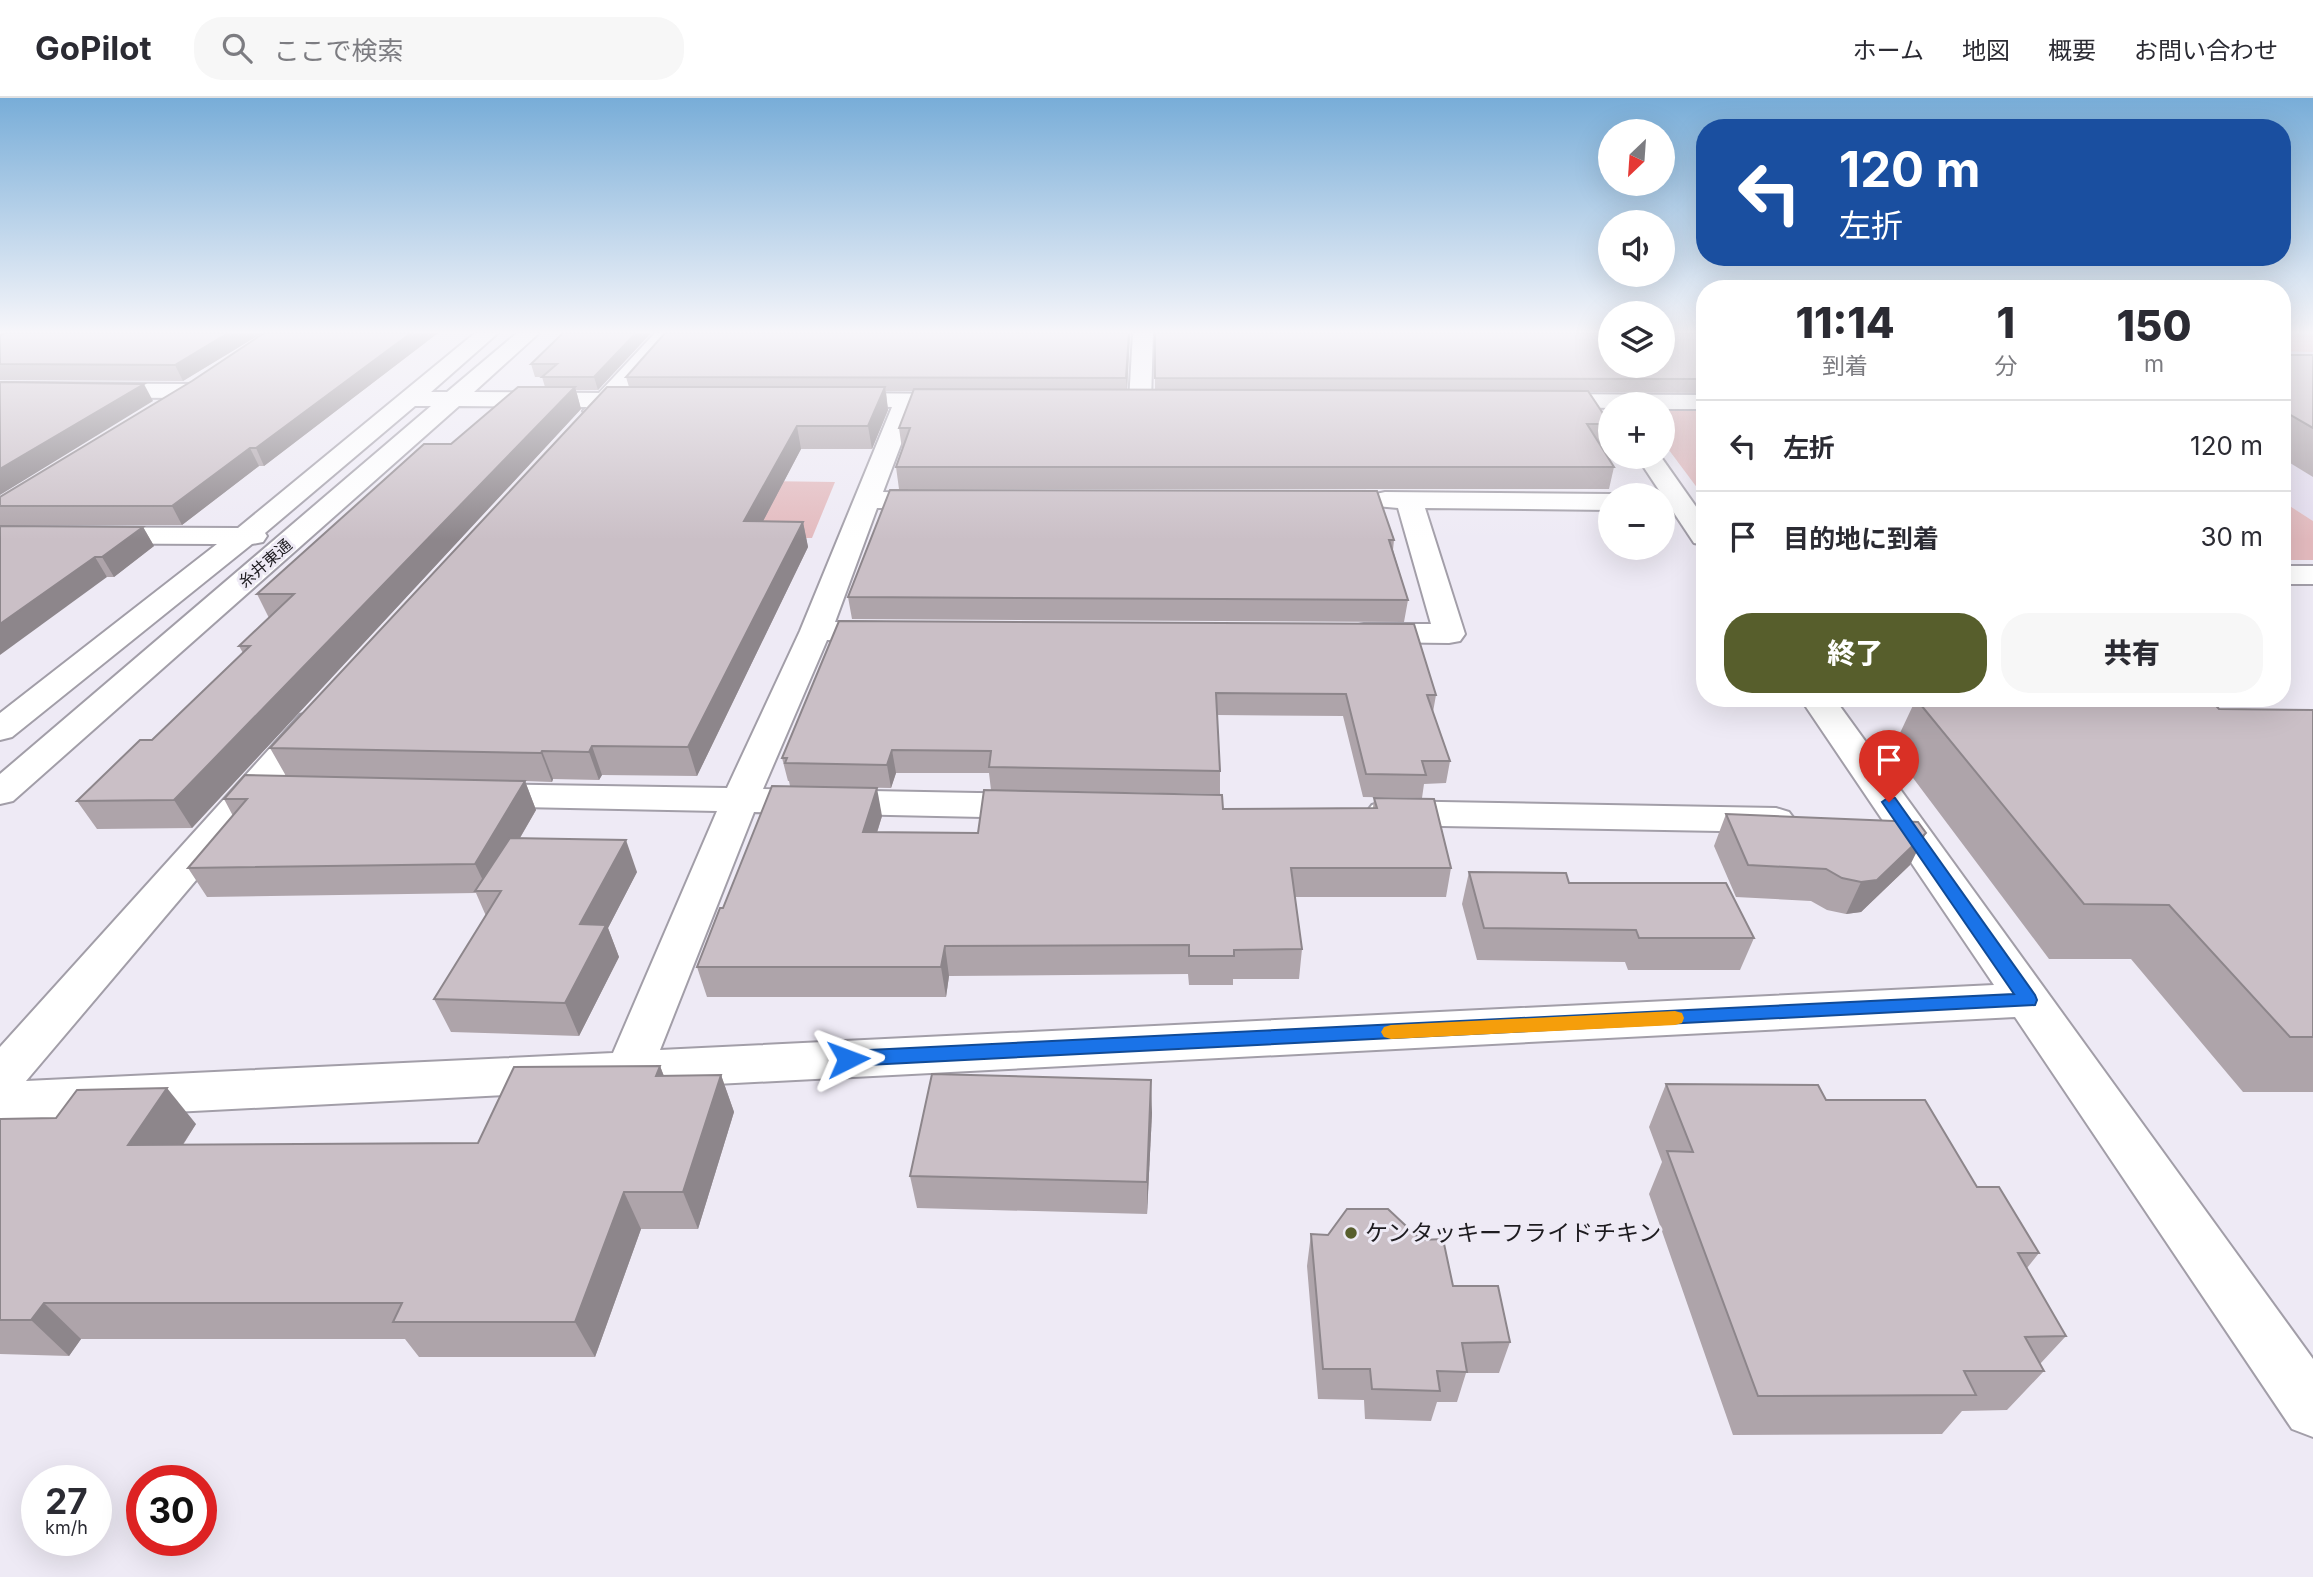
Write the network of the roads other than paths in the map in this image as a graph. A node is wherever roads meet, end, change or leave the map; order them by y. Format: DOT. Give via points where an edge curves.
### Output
graph roads {
  1 [pos="174,402"];
  2 [pos="406,402"];
  3 [pos="450,402"];
  4 [pos="602,402"];
  5 [pos="905,402"];
  6 [pos="1570,402"];
  7 [pos="1675,402"];
  8 [pos="1696,402"];
  9 [pos="1598,403"];
  10 [pos="158,412"];
  11 [pos="576,431"];
  12 [pos="865,500"];
  13 [pos="963,500"];
  14 [pos="1353,500"];
  15 [pos="1409,500"];
  16 [pos="1598,502"];
  17 [pos="1675,505"];
  18 [pos="1696,528"];
  19 [pos="0,535"];
  20 [pos="245,536"];
  21 [pos="297,536"];
  22 [pos="2291,575"];
  23 [pos="2313,575"];
  24 [pos="816,631"];
  25 [pos="912,632"];
  26 [pos="1339,633"];
  27 [pos="334,698"];
  28 [pos="1822,707"];
  29 [pos="96,709"];
  30 [pos="8,715"];
  31 [pos="250,790"];
  32 [pos="292,791"];
  33 [pos="0,793"];
  34 [pos="446,794"];
  35 [pos="740,800"];
  36 [pos="1072,807"];
  37 [pos="1350,812"];
  38 [pos="1807,821"];
  39 [pos="2028,1000"];
  40 [pos="629,1070"];
  41 [pos="0,1079"];
  42 [pos="0,1102"];
  43 [pos="2313,1408"];
  1 -- 10 [label="street"];
  2 -- 20 [label="street, 糸井東通"];
  3 -- 21 [label="street, 糸井東通"];
  4 -- 11 [label="street"];
  5 -- 12 [label="street"];
  6 -- 9 [label="street"];
  7 -- 8 [label="street"];
  12 -- 13 [label="street"];
  12 -- 24 [label="street"];
  14 -- 15 [label="street"];
  15 -- 16 [label="street"];
  15 -- 26 [label="street" via="1449,634"];
  17 -- 18 [label="street"];
  19 -- 20 [label="street"];
  20 -- 21 [label="street"];
  20 -- 30 [label="street, 糸井東通"];
  21 -- 29 [label="street, 糸井東通"];
  22 -- 23 [label="street"];
  24 -- 25 [label="street"];
  24 -- 35 [label="street"];
  27 -- 31 [label="street"];
  28 -- 39 [label="street" via="1883,822"];
  29 -- 30 [label="street"];
  29 -- 33 [label="street, 糸井東通"];
  31 -- 32 [label="street"];
  31 -- 41 [label="street"];
  34 -- 35 [label="street"];
  35 -- 36 [label="street"];
  35 -- 40 [label="street"];
  37 -- 38 [label="street"];
  39 -- 40 [label="street"];
  39 -- 43 [label="street"];
  40 -- 42 [label="street"];
}
